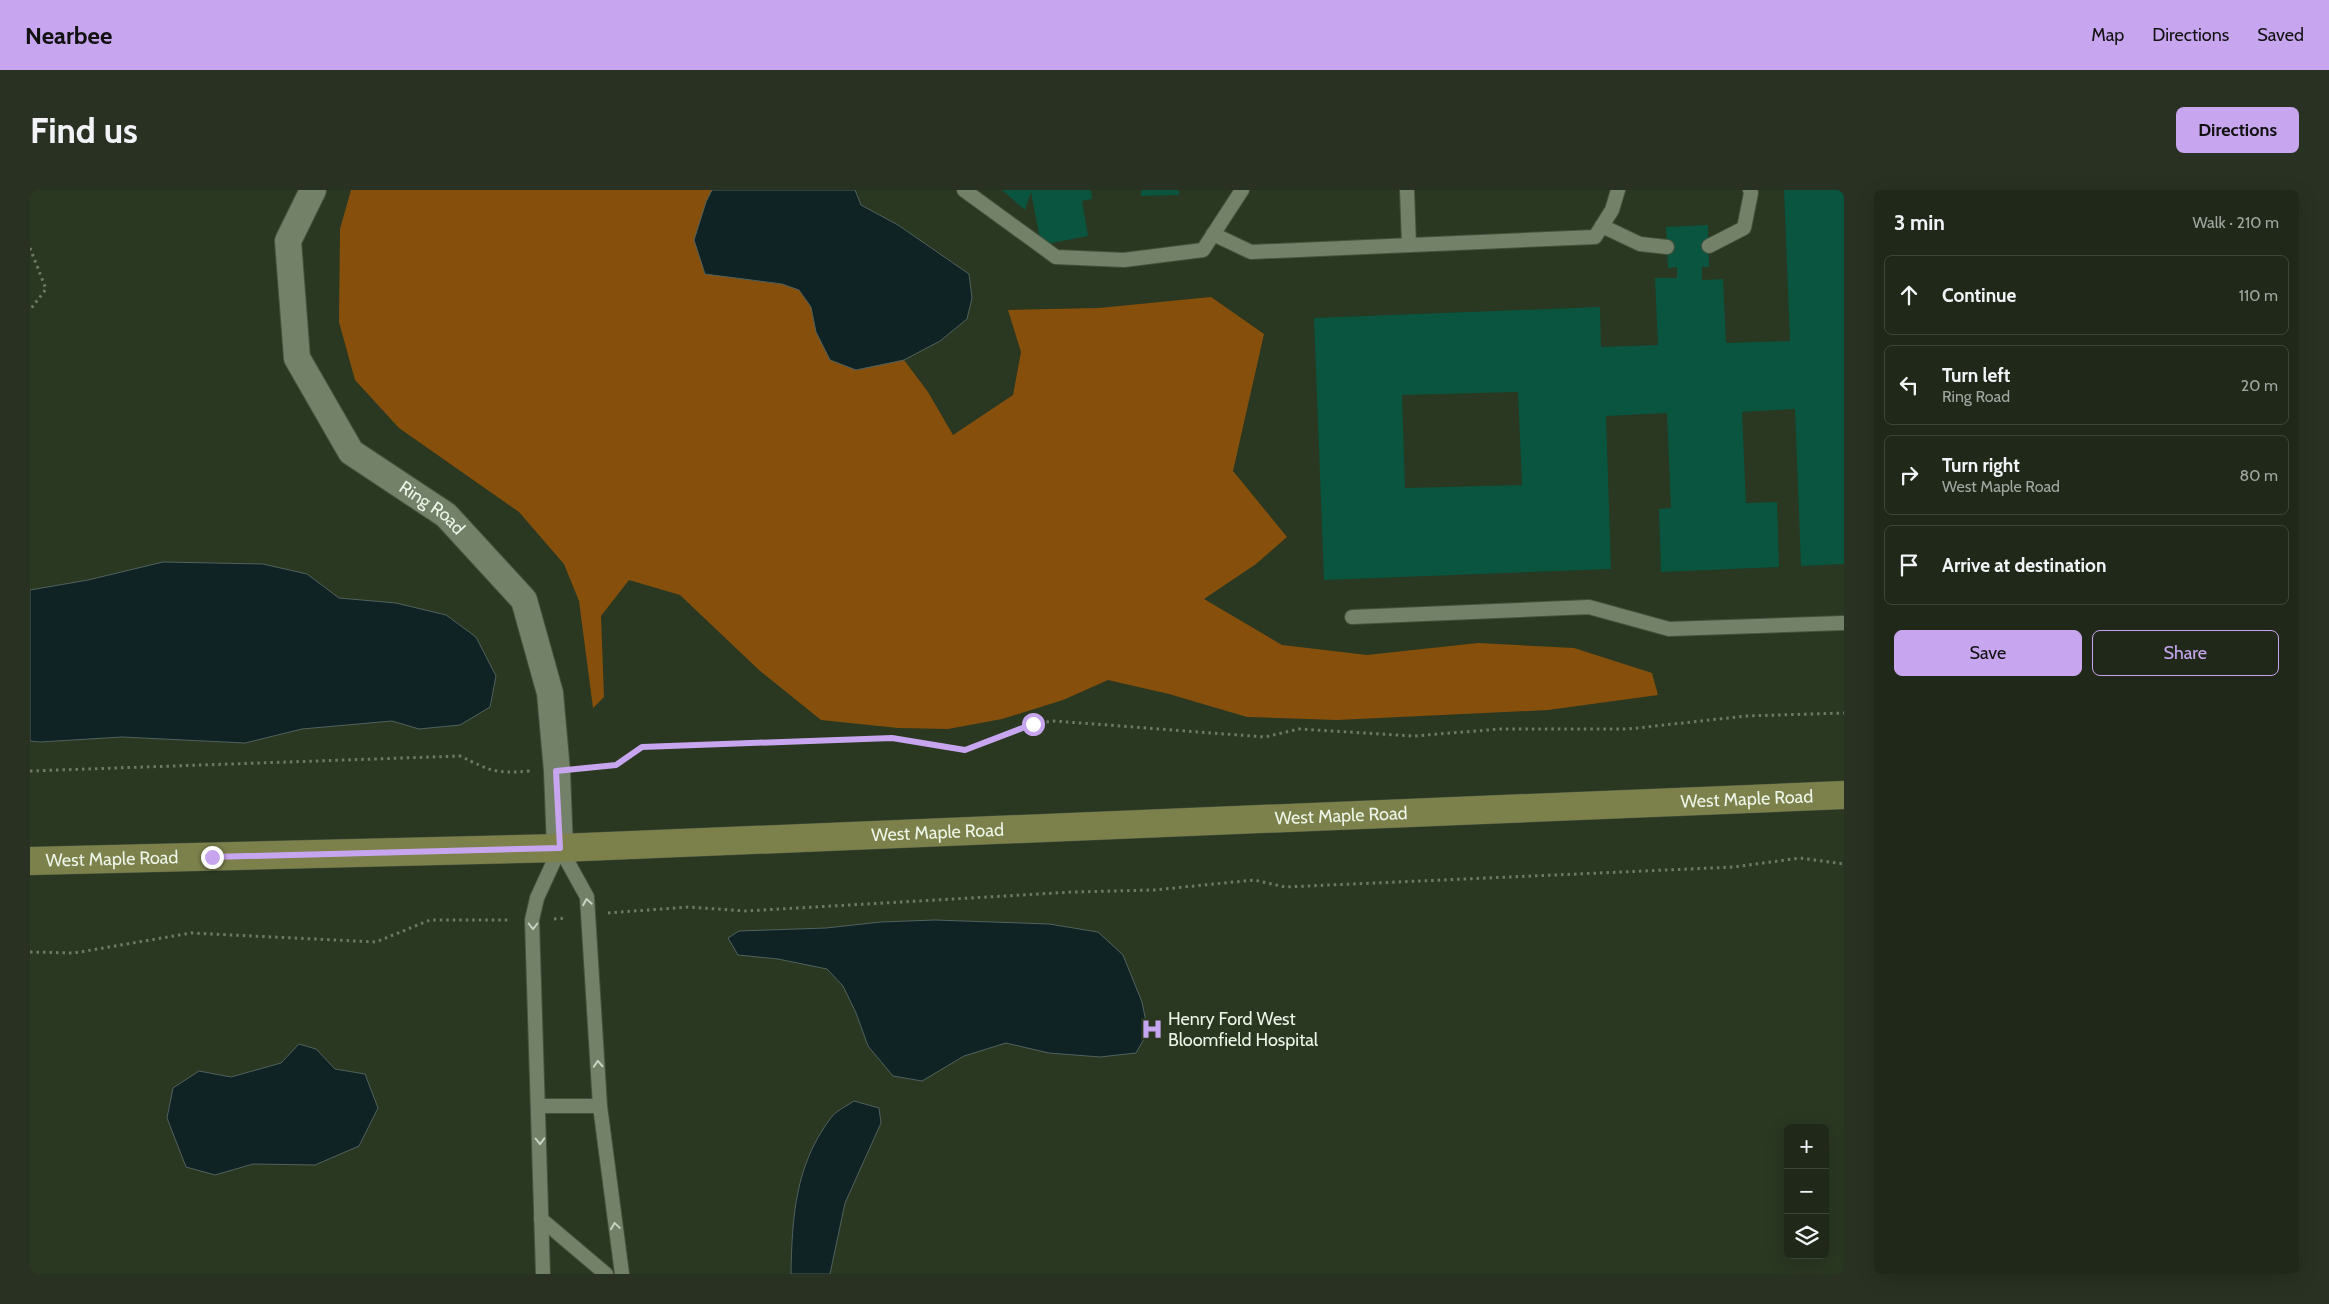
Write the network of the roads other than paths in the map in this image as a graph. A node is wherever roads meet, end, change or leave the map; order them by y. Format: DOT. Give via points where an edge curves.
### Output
graph roads {
  1 [pos="313,190"];
  2 [pos="964,190"];
  3 [pos="1242,190"];
  4 [pos="1407,190"];
  5 [pos="1618,190"];
  6 [pos="1750,190"];
  7 [pos="1602,226"];
  8 [pos="1213,234"];
  9 [pos="1409,245"];
  10 [pos="1709,246"];
  11 [pos="1667,247"];
  12 [pos="1352,617"];
  13 [pos="1844,623"];
  14 [pos="1844,795"];
  15 [pos="560,848"];
  16 [pos="30,861"];
  17 [pos="540,1106"];
  18 [pos="600,1106"];
  19 [pos="541,1219"];
  20 [pos="543,1274"];
  21 [pos="606,1274"];
  22 [pos="622,1274"];
  1 -- 15 [label="street, Ring Road" via="288,241 297,358 351,452 446,515 524,600 550,693"];
  2 -- 8 [label="lane" via="1056,258 1124,260 1203,250"];
  3 -- 8 [label="lane"];
  4 -- 9 [label="lane"];
  5 -- 7 [label="lane" via="1612,210"];
  6 -- 10 [label="lane" via="1744,228"];
  7 -- 9 [label="lane" via="1595,237"];
  7 -- 11 [label="lane" via="1640,244"];
  8 -- 9 [label="lane" via="1251,252"];
  12 -- 13 [label="lane" via="1589,607 1669,629"];
  14 -- 15 [label="main road, West Maple Road"];
  15 -- 16 [label="main road, West Maple Road"];
  15 -- 17 [label="lane, one-way" via="537,898 532,920"];
  18 -- 15 [label="lane, one-way" via="587,896"];
  17 -- 18 [label="lane"];
  17 -- 19 [label="lane, one-way"];
  22 -- 18 [label="lane, one-way"];
  19 -- 20 [label="lane"];
  19 -- 21 [label="lane"];
}
